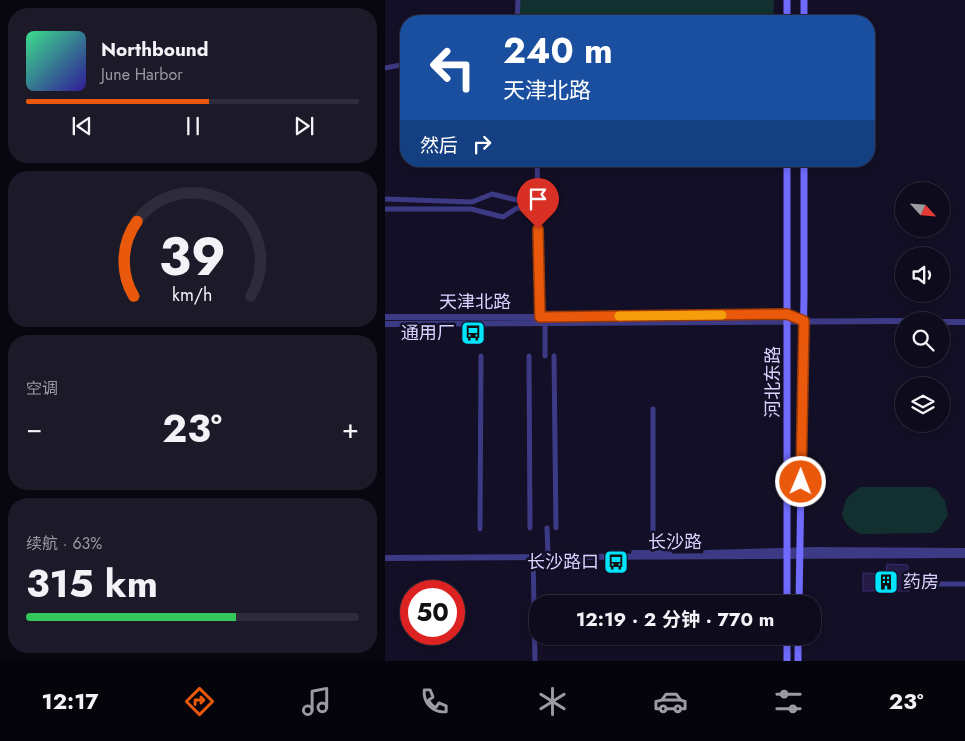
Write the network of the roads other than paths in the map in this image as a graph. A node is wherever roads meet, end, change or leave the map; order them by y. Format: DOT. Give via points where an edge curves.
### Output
graph roads {
  1 [pos="517,0"];
  2 [pos="787,0"];
  3 [pos="804,0"];
  4 [pos="517,15"];
  5 [pos="787,15"];
  6 [pos="804,15"];
  7 [pos="400,65"];
  8 [pos="385,68"];
  9 [pos="537,167"];
  10 [pos="787,167"];
  11 [pos="804,167"];
  12 [pos="385,198"];
  13 [pos="537,202"];
  14 [pos="385,209"];
  15 [pos="538,210"];
  16 [pos="787,314"];
  17 [pos="385,316"];
  18 [pos="542,321"];
  19 [pos="804,321"];
  20 [pos="895,321"];
  21 [pos="950,322"];
  22 [pos="965,322"];
  23 [pos="788,323"];
  24 [pos="385,324"];
  25 [pos="481,356"];
  26 [pos="529,356"];
  27 [pos="545,356"];
  28 [pos="553,356"];
  29 [pos="653,409"];
  30 [pos="530,528"];
  31 [pos="547,528"];
  32 [pos="556,528"];
  33 [pos="480,529"];
  34 [pos="965,551"];
  35 [pos="653,553"];
  36 [pos="385,554"];
  37 [pos="788,554"];
  38 [pos="800,554"];
  39 [pos="548,555"];
  40 [pos="965,555"];
  41 [pos="533,557"];
  42 [pos="385,558"];
  43 [pos="917,584"];
  44 [pos="965,584"];
  45 [pos="787,595"];
  46 [pos="799,595"];
  47 [pos="787,645"];
  48 [pos="798,645"];
  49 [pos="535,661"];
  50 [pos="787,661"];
  51 [pos="798,661"];
  1 -- 4 [label="street"];
  2 -- 5 [label="main road"];
  3 -- 6 [label="main road"];
  7 -- 8 [label="street"];
  9 -- 13 [label="street"];
  10 -- 16 [label="main road, 河北东路"];
  11 -- 19 [label="main road"];
  12 -- 13 [label="street" via="472,202 492,194"];
  13 -- 15 [label="street"];
  14 -- 15 [label="street" via="471,209 503,217 517,208"];
  15 -- 18 [label="street"];
  16 -- 18 [label="street, 天津北路"];
  16 -- 19 [label="street, 天津北路"];
  16 -- 23 [label="main road, 河北东路"];
  17 -- 18 [label="street, 天津北路"];
  18 -- 23 [label="street, 天津北路"];
  18 -- 24 [label="street, 天津北路"];
  18 -- 27 [label="street"];
  19 -- 20 [label="street, 天津北路"];
  19 -- 23 [label="street, 天津北路"];
  19 -- 38 [label="main road"];
  21 -- 22 [label="street"];
  23 -- 37 [label="main road, 河北东路"];
  25 -- 33 [label="street"];
  26 -- 30 [label="street"];
  28 -- 32 [label="street"];
  29 -- 35 [label="street"];
  31 -- 39 [label="street"];
  34 -- 38 [label="street, 长沙路"];
  35 -- 37 [label="street, 长沙路"];
  35 -- 39 [label="street, 长沙路"];
  36 -- 41 [label="street, 长沙路"];
  37 -- 38 [label="street, 长沙路"];
  37 -- 41 [label="street, 长沙路"];
  37 -- 45 [label="main road, 河北东路"];
  38 -- 40 [label="street, 长沙路"];
  38 -- 46 [label="main road"];
  39 -- 41 [label="street, 长沙路"];
  41 -- 42 [label="street, 长沙路"];
  41 -- 49 [label="street"];
  43 -- 44 [label="street"];
  47 -- 50 [label="main road"];
  48 -- 51 [label="main road"];
}
